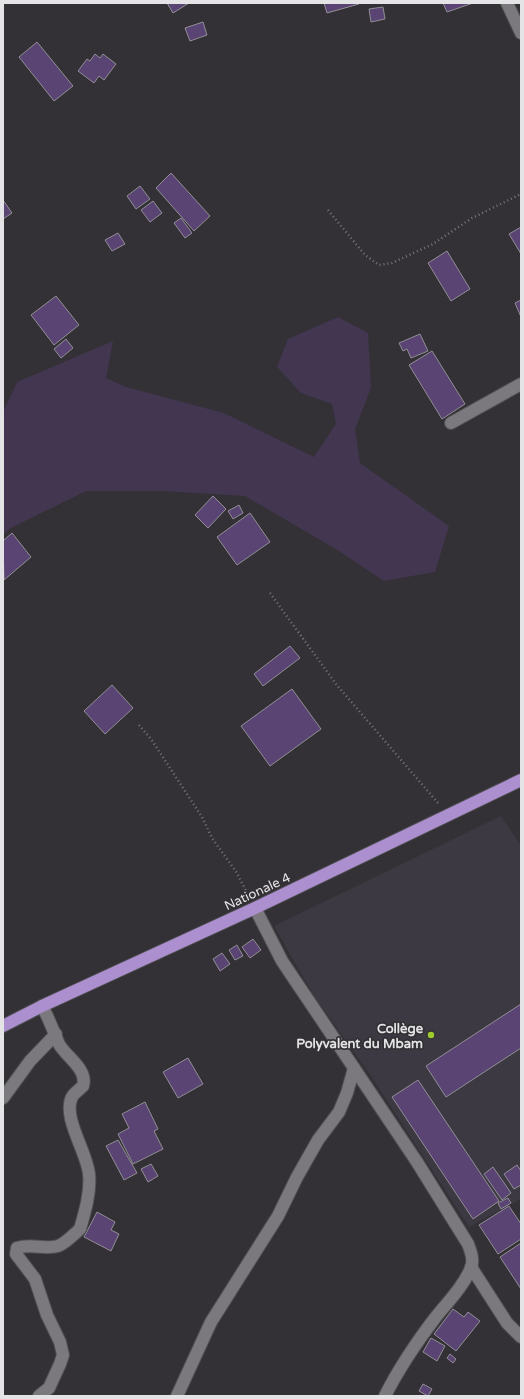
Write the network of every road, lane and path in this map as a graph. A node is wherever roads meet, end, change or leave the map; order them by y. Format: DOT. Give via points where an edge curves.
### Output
graph roads {
  1 [pos="507,3"];
  2 [pos="521,33"];
  3 [pos="521,194"];
  4 [pos="328,210"];
  5 [pos="521,384"];
  6 [pos="451,423"];
  7 [pos="270,594"];
  8 [pos="139,725"];
  9 [pos="521,780"];
  10 [pos="449,816"];
  11 [pos="255,908"];
  12 [pos="42,1006"];
  13 [pos="3,1026"];
  14 [pos="56,1034"];
  15 [pos="354,1068"];
  16 [pos="3,1098"];
  17 [pos="471,1267"];
  18 [pos="521,1337"];
  19 [pos="39,1396"];
  20 [pos="177,1396"];
  21 [pos="385,1396"];
  1 -- 2 [label="street"];
  3 -- 4 [label="path" via="472,218 433,244 392,263 379,266 365,255"];
  5 -- 6 [label="street"];
  7 -- 10 [label="path" via="336,684"];
  8 -- 11 [label="path" via="202,817 212,838 237,873"];
  9 -- 10 [label="highway, Nationale 4"];
  10 -- 11 [label="highway, Nationale 4"];
  11 -- 12 [label="highway, Nationale 4"];
  11 -- 15 [label="street" via="282,961"];
  12 -- 13 [label="highway, Nationale 4"];
  12 -- 14 [label="street"];
  14 -- 16 [label="street" via="30,1061"];
  14 -- 19 [label="street" via="59,1044 83,1075 83,1086 72,1096 69,1106 72,1125 86,1158 90,1176 80,1229 58,1246 27,1245 17,1248 16,1254 35,1279 63,1355 49,1388"];
  15 -- 17 [label="street" via="468,1244 472,1254"];
  15 -- 20 [label="street" via="348,1093 338,1112 318,1140 278,1216 212,1322"];
  17 -- 18 [label="street" via="507,1324"];
  17 -- 21 [label="street" via="462,1284 392,1380"];
}
